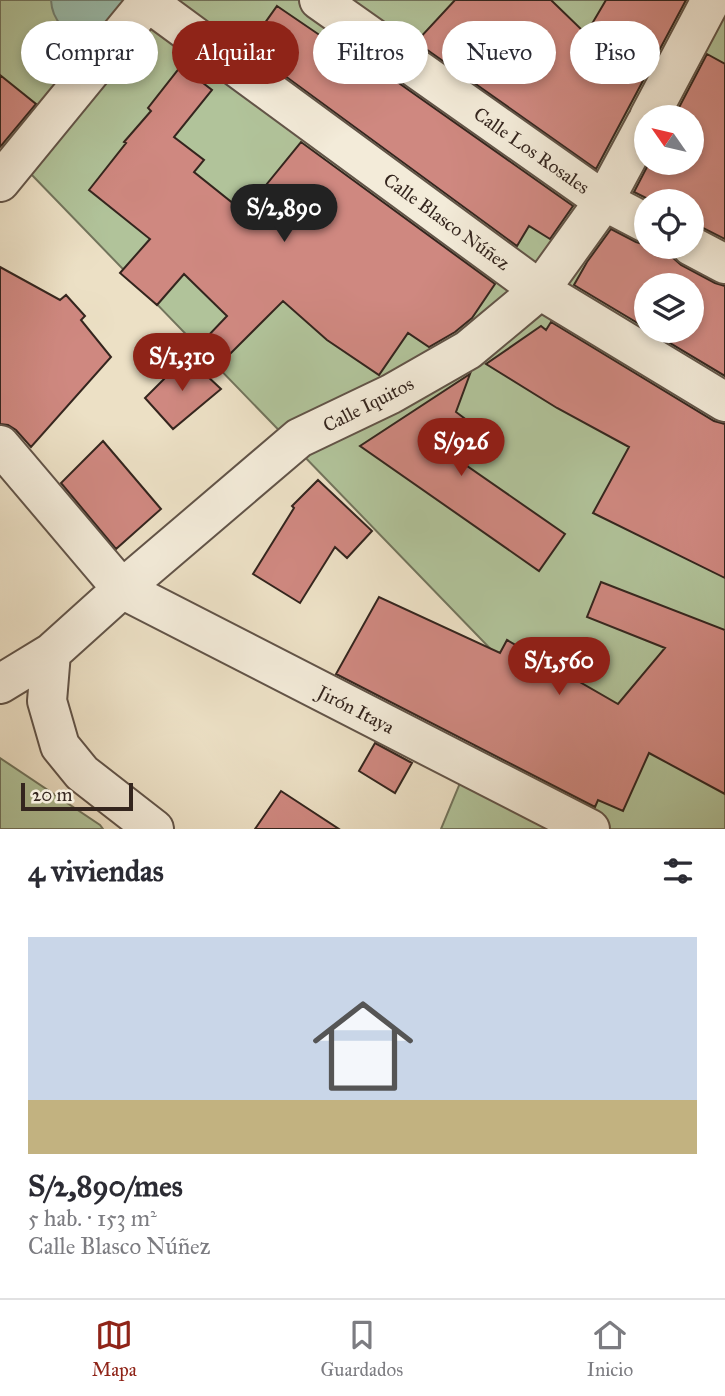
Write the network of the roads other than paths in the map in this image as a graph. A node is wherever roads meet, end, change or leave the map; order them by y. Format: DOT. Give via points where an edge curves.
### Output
graph roads {
  1 [pos="319,0"];
  2 [pos="712,0"];
  3 [pos="147,1"];
  4 [pos="655,105"];
  5 [pos="634,145"];
  6 [pos="0,182"];
  7 [pos="604,201"];
  8 [pos="634,217"];
  9 [pos="704,253"];
  10 [pos="725,264"];
  11 [pos="540,290"];
  12 [pos="725,401"];
  13 [pos="0,445"];
  14 [pos="122,589"];
  15 [pos="51,653"];
  16 [pos="0,684"];
  17 [pos="154,829"];
  18 [pos="590,829"];
  1 -- 7 [label="street, Calle Los Rosales"];
  2 -- 4 [label="street"];
  3 -- 6 [label="street"];
  3 -- 11 [label="street, Calle Blasco Núñez"];
  5 -- 7 [label="street, Calle Iquitos"];
  7 -- 8 [label="street, Calle Los Rosales"];
  7 -- 11 [label="street, Calle Iquitos"];
  9 -- 10 [label="street"];
  11 -- 12 [label="street, Calle Blasco Núñez"];
  11 -- 14 [label="street, Calle Iquitos" via="468,350 299,438"];
  13 -- 14 [label="street"];
  14 -- 15 [label="street, Calle Iquitos"];
  14 -- 18 [label="street, Jirón Itaya"];
  15 -- 16 [label="street, Calle Iquitos"];
  15 -- 17 [label="street" via="47,701 60,746 82,773"];
}
